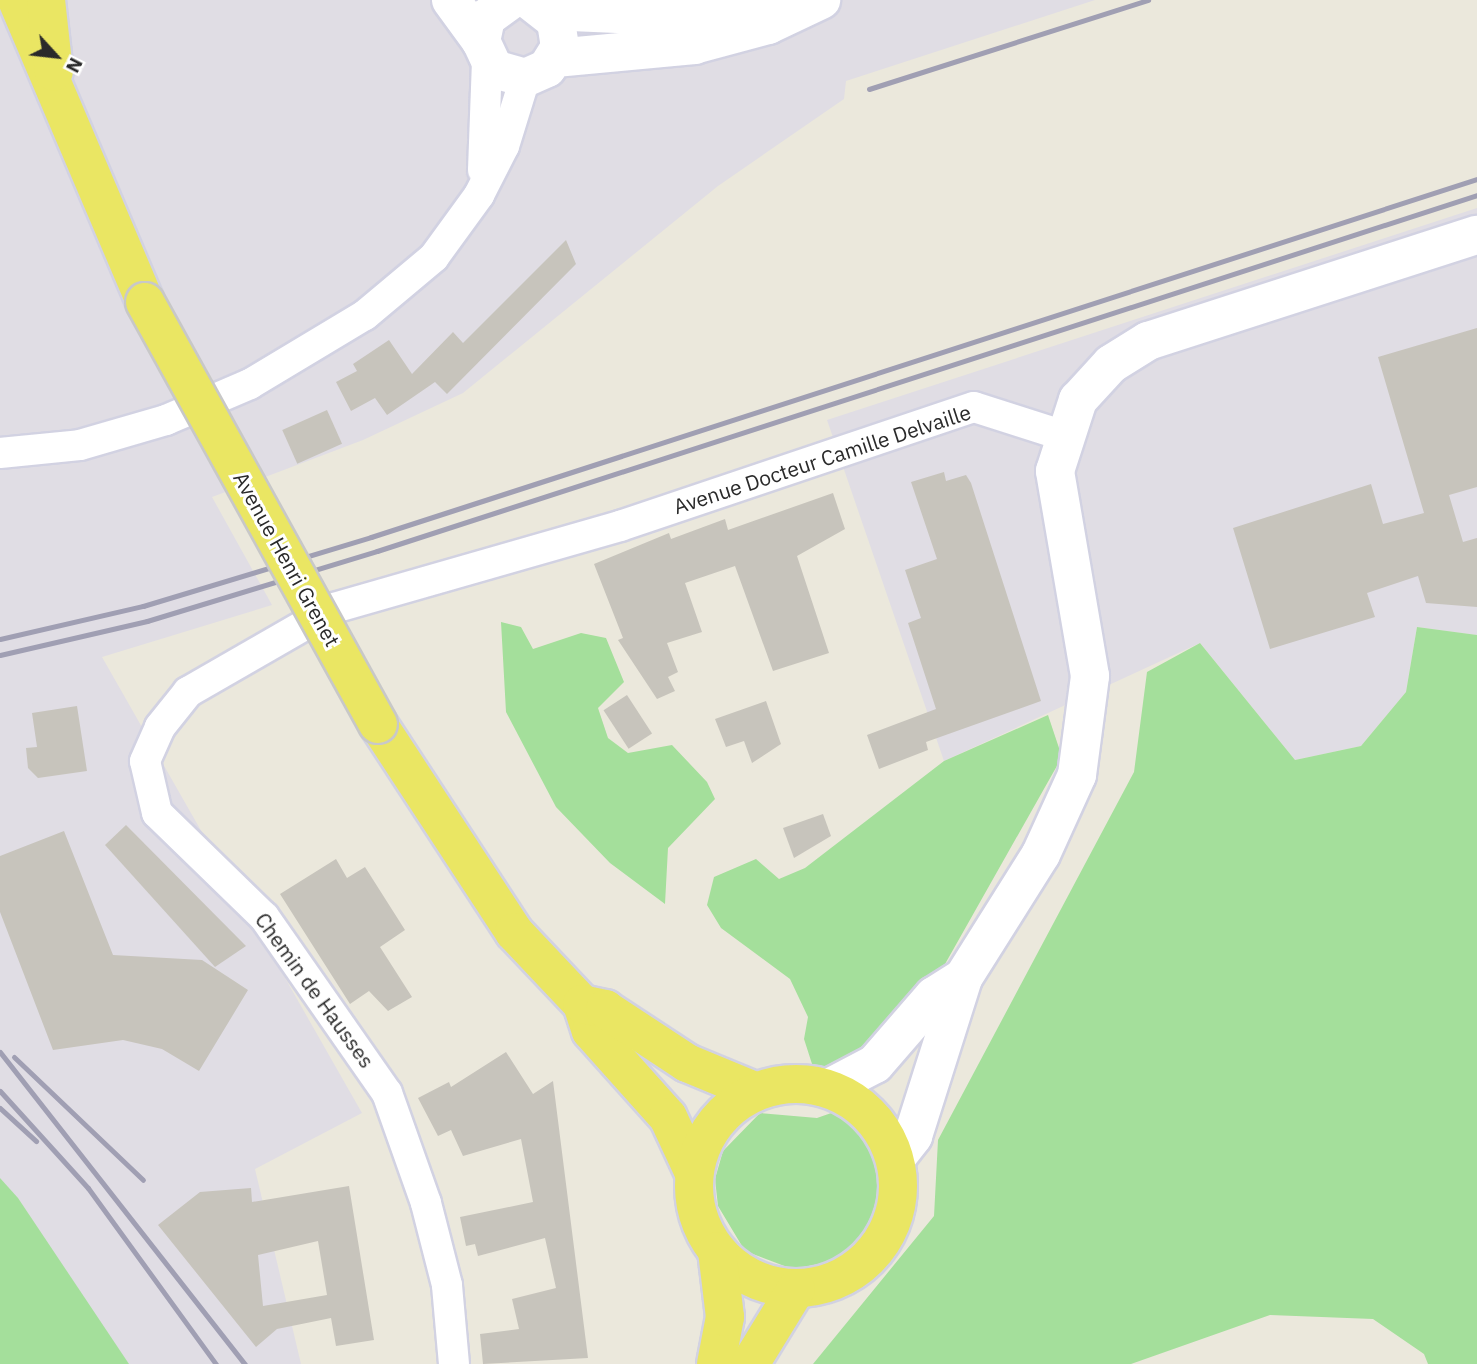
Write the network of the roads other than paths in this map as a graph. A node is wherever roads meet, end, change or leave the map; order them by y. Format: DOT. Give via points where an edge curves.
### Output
graph roads {
  1 [pos="17,0"];
  2 [pos="46,0"];
  3 [pos="451,0"];
  4 [pos="511,0"];
  5 [pos="764,0"];
  6 [pos="821,0"];
  7 [pos="539,6"];
  8 [pos="484,51"];
  9 [pos="540,68"];
  10 [pos="55,77"];
  11 [pos="479,195"];
  12 [pos="1477,235"];
  13 [pos="1062,435"];
  14 [pos="0,453"];
  15 [pos="364,599"];
  16 [pos="963,978"];
  17 [pos="582,1004"];
  18 [pos="829,1088"];
  19 [pos="755,1091"];
  20 [pos="896,1158"];
  21 [pos="694,1173"];
  22 [pos="717,1251"];
  23 [pos="796,1289"];
  24 [pos="454,1364"];
  25 [pos="716,1364"];
  26 [pos="750,1364"];
  1 -- 10 [label="main road, Avenue Henri Grenet" via="25,30"];
  2 -- 10 [label="main road, Avenue Henri Grenet"];
  3 -- 8 [label="street"];
  4 -- 8 [label="street" via="486,19"];
  5 -- 7 [label="street" via="663,16"];
  6 -- 9 [label="street" via="768,25 694,46"];
  7 -- 9 [label="street" via="560,34"];
  8 -- 9 [label="street" via="503,75"];
  8 -- 11 [label="street" via="488,128"];
  9 -- 11 [label="street"];
  10 -- 17 [label="main road, Avenue Henri Grenet, bridge" via="101,208 145,302 378,724 514,932"];
  11 -- 14 [label="street" via="434,257 365,315 250,384 122,435"];
  12 -- 13 [label="street" via="1148,341 1087,388"];
  13 -- 15 [label="street, Avenue Docteur Camille Delvaille" via="974,407 620,526"];
  13 -- 16 [label="street" via="1056,492 1088,641 1085,737 1062,815"];
  15 -- 24 [label="street, Chemin de Hausses" via="300,623 188,692 160,727 145,761 146,786 157,813 187,847 264,917 387,1093 438,1250"];
  16 -- 18 [label="street" via="934,996 874,1064"];
  16 -- 20 [label="street" via="913,1136"];
  17 -- 19 [label="main road, Avenue Henri Grenet" via="605,1009 687,1063"];
  17 -- 21 [label="main road, Avenue Henri Grenet" via="591,1031 668,1117"];
  18 -- 19 [label="main road" via="792,1083"];
  18 -- 20 [label="main road" via="871,1115"];
  19 -- 21 [label="main road" via="726,1111 705,1139"];
  20 -- 23 [label="main road" via="893,1220 878,1248 855,1270"];
  21 -- 22 [label="main road" via="695,1201"];
  22 -- 23 [label="main road" via="757,1280"];
  22 -- 25 [label="main road" via="725,1317"];
  23 -- 26 [label="main road"];
}
